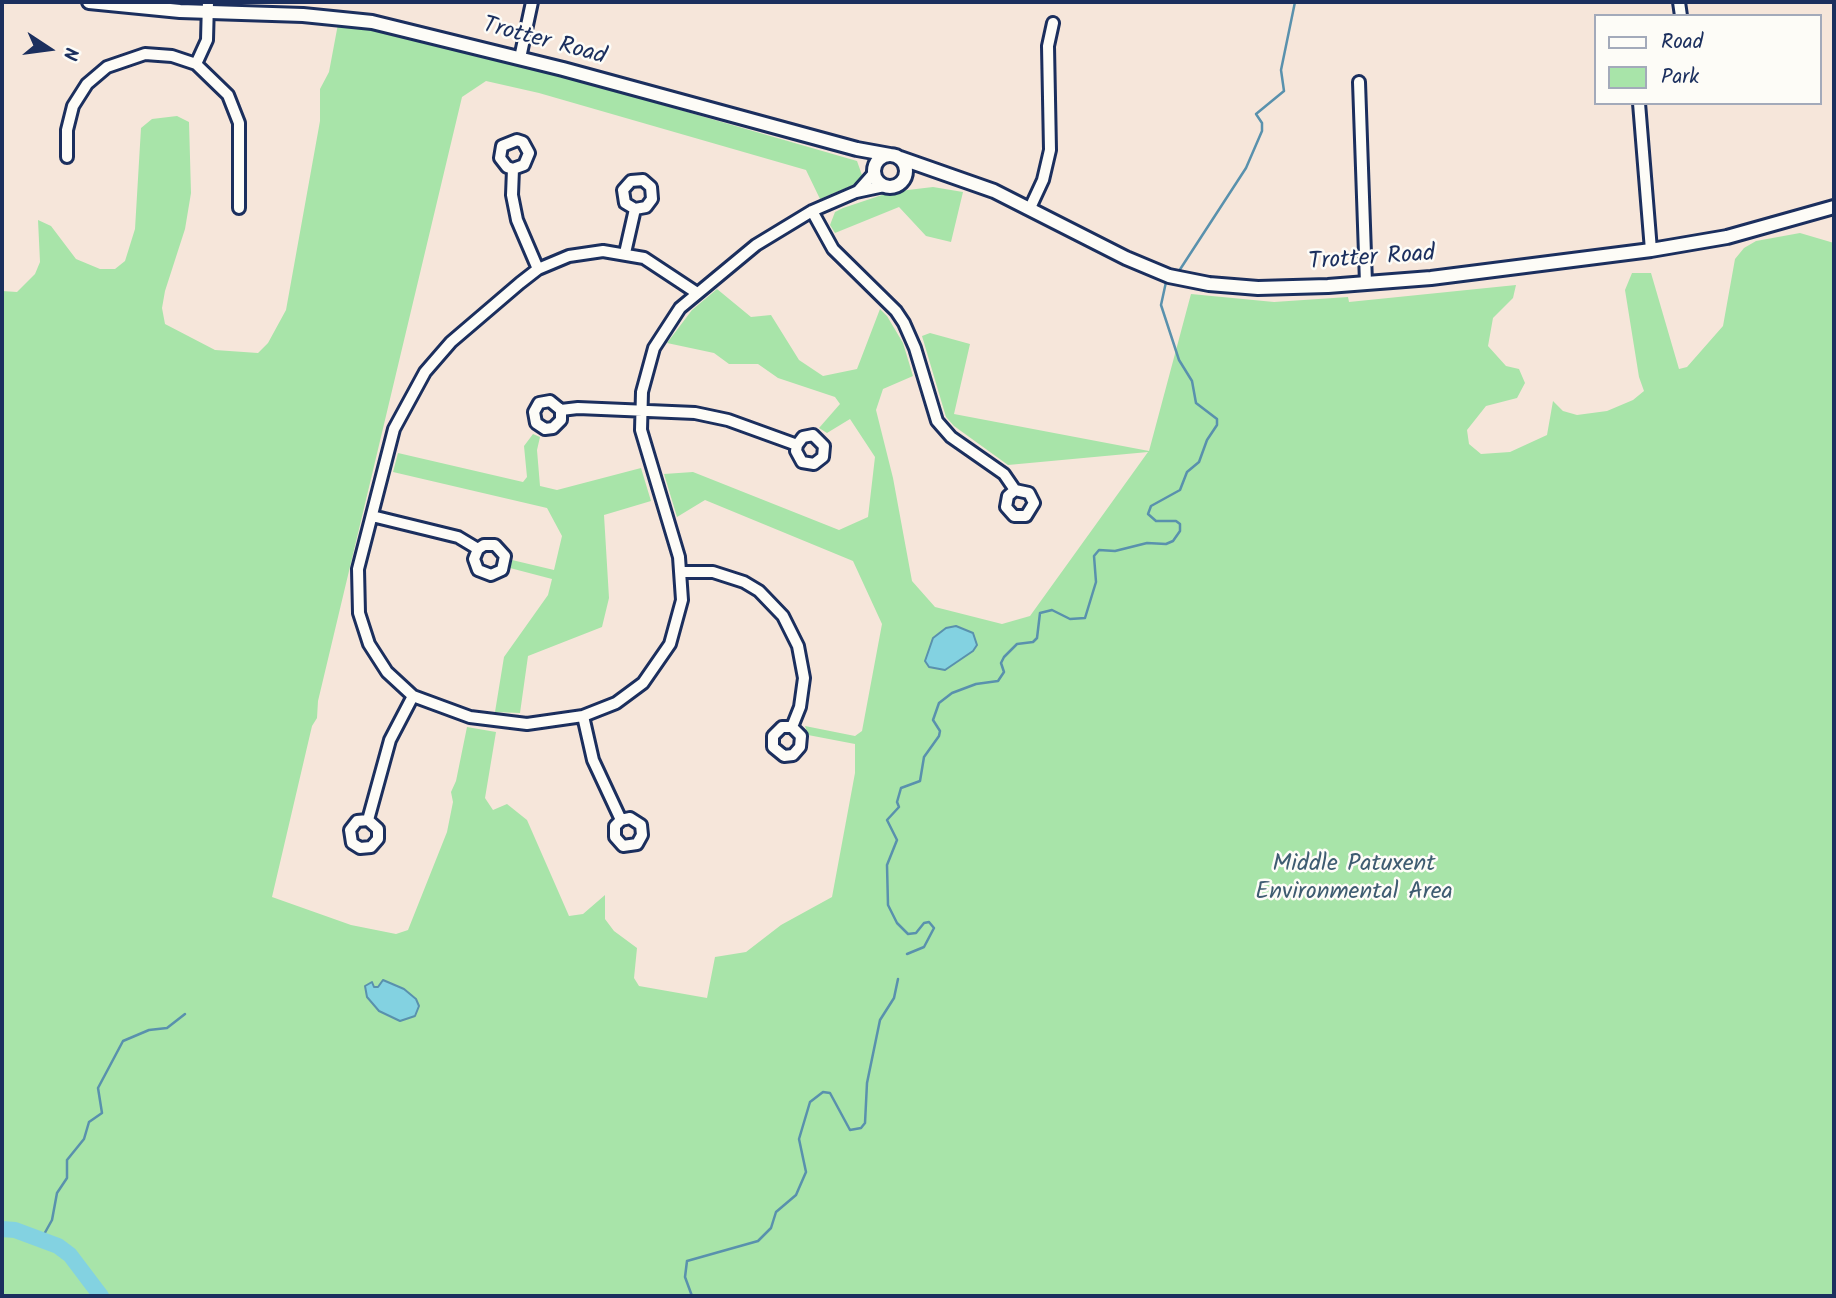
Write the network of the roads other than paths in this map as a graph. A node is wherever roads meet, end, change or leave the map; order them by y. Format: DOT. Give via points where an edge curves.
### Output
graph roads {
  1 [pos="89,2"];
  2 [pos="532,2"];
  3 [pos="208,7"];
  4 [pos="1052,23"];
  5 [pos="520,58"];
  6 [pos="196,64"];
  7 [pos="1359,82"];
  8 [pos="1639,105"];
  9 [pos="857,149"];
  10 [pos="67,157"];
  11 [pos="895,157"];
  12 [pos="513,169"];
  13 [pos="931,171"];
  14 [pos="874,172"];
  15 [pos="902,181"];
  16 [pos="884,186"];
  17 [pos="856,191"];
  18 [pos="1834,207"];
  19 [pos="239,208"];
  20 [pos="1030,208"];
  21 [pos="635,209"];
  22 [pos="812,211"];
  23 [pos="1651,250"];
  24 [pos="625,253"];
  25 [pos="538,269"];
  26 [pos="1366,283"];
  27 [pos="697,293"];
  28 [pos="561,410"];
  29 [pos="640,411"];
  30 [pos="797,444"];
  31 [pos="1015,490"];
  32 [pos="372,516"];
  33 [pos="478,549"];
  34 [pos="681,572"];
  35 [pos="413,696"];
  36 [pos="583,716"];
  37 [pos="792,727"];
  38 [pos="368,820"];
  39 [pos="621,820"];
  1 -- 3 [label="street, Trotter Road"];
  2 -- 5 [label="street"];
  3 -- 5 [label="street, Trotter Road" via="349,18"];
  3 -- 6 [label="street" via="207,40"];
  4 -- 20 [label="street" via="1049,150 1043,180"];
  5 -- 9 [label="street, Trotter Road"];
  6 -- 10 [label="street" via="172,55 145,54 107,67 87,84 73,106"];
  6 -- 19 [label="street" via="228,95 237,116 241,137"];
  7 -- 26 [label="street"];
  8 -- 23 [label="street"];
  9 -- 11 [label="street, Trotter Road"];
  9 -- 14 [label="street"];
  11 -- 13 [label="street, Trotter Road"];
  11 -- 14 [label="street" via="879,159"];
  11 -- 15 [label="street" via="905,167"];
  12 -- 25 [label="street" via="517,220"];
  13 -- 15 [label="street"];
  13 -- 20 [label="street, Trotter Road"];
  14 -- 16 [label="street"];
  14 -- 17 [label="street"];
  15 -- 16 [label="street" via="894,187"];
  16 -- 17 [label="street"];
  17 -- 22 [label="street"];
  18 -- 23 [label="street, Trotter Road" via="1738,234"];
  20 -- 26 [label="street, Trotter Road" via="1126,258 1188,281 1258,288"];
  21 -- 24 [label="street"];
  22 -- 27 [label="street" via="756,245"];
  22 -- 31 [label="street" via="833,250 904,323 943,429 1004,474"];
  23 -- 26 [label="street, Trotter Road"];
  24 -- 25 [label="street" via="586,252"];
  24 -- 27 [label="street" via="659,265"];
  25 -- 32 [label="street" via="451,342 420,379 394,429"];
  27 -- 29 [label="street" via="671,319 654,348"];
  28 -- 29 [label="street"];
  29 -- 30 [label="street" via="695,413"];
  29 -- 34 [label="street" via="645,446"];
  32 -- 33 [label="street" via="458,537"];
  32 -- 35 [label="street" via="358,569 362,629 377,659"];
  34 -- 36 [label="street" via="680,614 662,659 631,694"];
  34 -- 37 [label="street" via="713,572 744,582 783,616 802,661 803,692"];
  35 -- 36 [label="street" via="455,713 498,722 539,723"];
  35 -- 38 [label="street" via="390,740"];
  36 -- 39 [label="street" via="593,760"];
}
